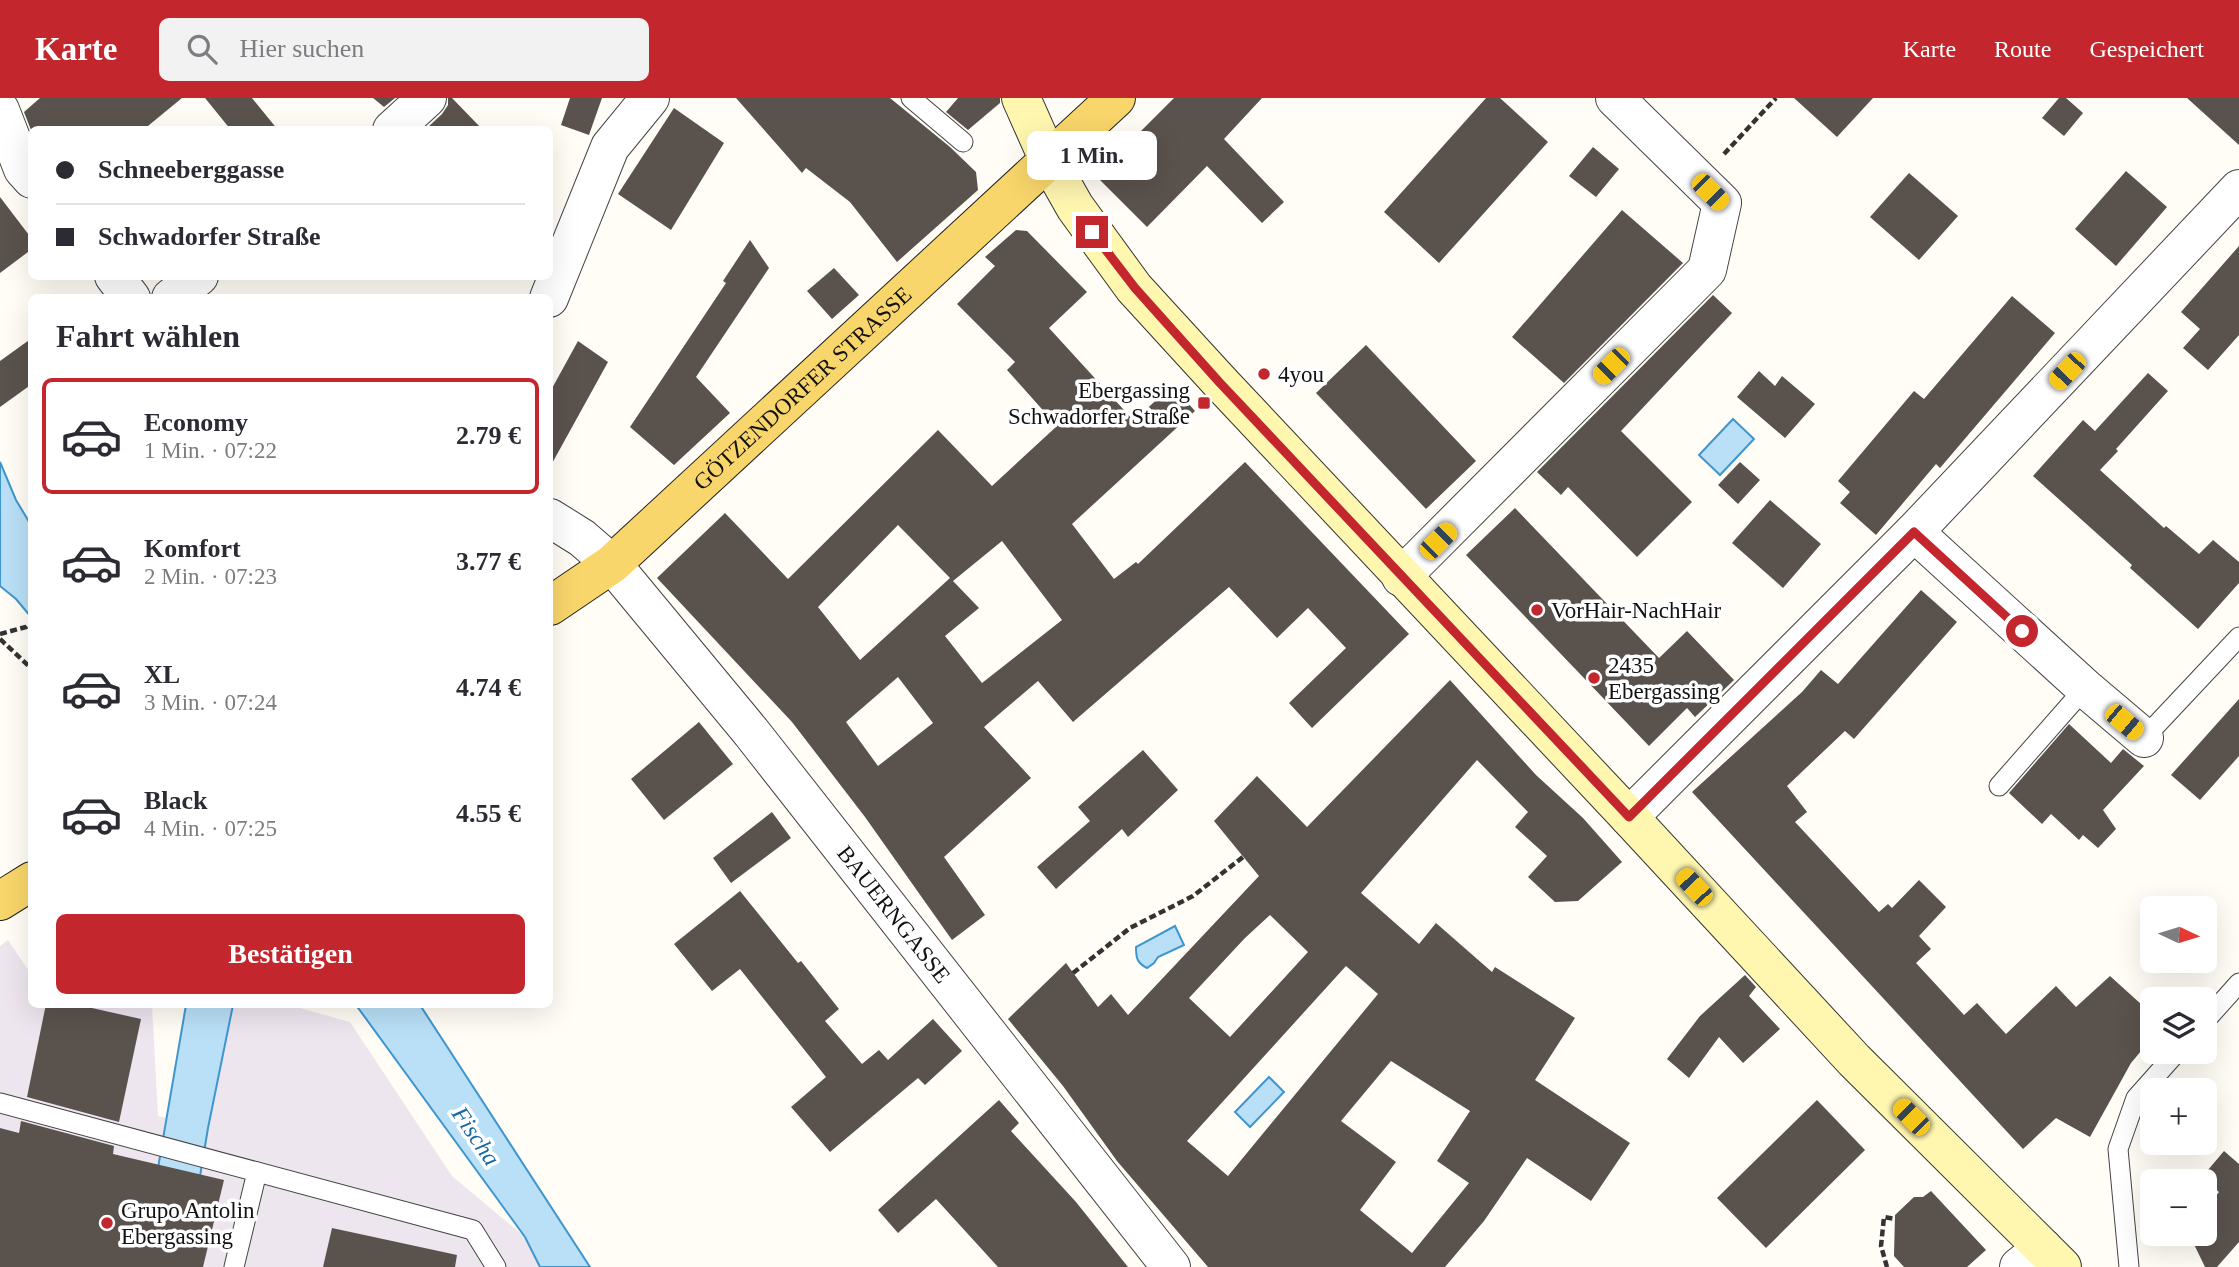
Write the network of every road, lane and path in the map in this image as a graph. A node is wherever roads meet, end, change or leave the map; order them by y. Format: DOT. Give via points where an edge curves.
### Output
graph roads {
  1 [pos="20,98"];
  2 [pos="427,98"];
  3 [pos="650,98"];
  4 [pos="911,98"];
  5 [pos="1021,98"];
  6 [pos="1116,98"];
  7 [pos="1615,98"];
  8 [pos="1776,98"];
  9 [pos="0,111"];
  10 [pos="396,126"];
  11 [pos="963,142"];
  12 [pos="1049,162"];
  13 [pos="28,175"];
  14 [pos="1699,181"];
  15 [pos="2239,190"];
  16 [pos="117,280"];
  17 [pos="194,280"];
  18 [pos="128,294"];
  19 [pos="177,294"];
  20 [pos="551,294"];
  21 [pos="553,520"];
  22 [pos="1914,532"];
  23 [pos="612,564"];
  24 [pos="1401,577"];
  25 [pos="553,604"];
  26 [pos="28,625"];
  27 [pos="0,637"];
  28 [pos="2239,637"];
  29 [pos="28,665"];
  30 [pos="2085,688"];
  31 [pos="2144,738"];
  32 [pos="1998,786"];
  33 [pos="1629,817"];
  34 [pos="1243,857"];
  35 [pos="28,884"];
  36 [pos="0,901"];
  37 [pos="1073,973"];
  38 [pos="2239,983"];
  39 [pos="2217,1008"];
  40 [pos="2166,1064"];
  41 [pos="0,1103"];
  42 [pos="257,1172"];
  43 [pos="1895,1219"];
  44 [pos="2041,1261"];
  45 [pos="234,1267"];
  46 [pos="496,1267"];
  47 [pos="1171,1267"];
  48 [pos="1887,1267"];
  49 [pos="2129,1267"];
  1 -- 9 [label="street"];
  2 -- 10 [label="street"];
  3 -- 20 [label="street" via="610,147"];
  4 -- 11 [label="lane"];
  5 -- 12 [label="main road"];
  6 -- 12 [label="main road, GÖTZENDORFER STRASSE"];
  7 -- 14 [label="street"];
  8 -- 14 [label="path"];
  9 -- 13 [label="street"];
  12 -- 23 [label="main road, GÖTZENDORFER STRASSE"];
  12 -- 24 [label="main road" via="1135,288"];
  14 -- 24 [label="street" via="1722,203 1707,270"];
  15 -- 22 [label="street"];
  16 -- 18 [label="street"];
  17 -- 19 [label="street"];
  21 -- 23 [label="street, BAUERNGASSE"];
  22 -- 30 [label="street"];
  22 -- 33 [label="street"];
  23 -- 25 [label="main road, GÖTZENDORFER STRASSE"];
  23 -- 47 [label="street, BAUERNGASSE" via="751,732"];
  24 -- 33 [label="main road"];
  26 -- 27 [label="path"];
  27 -- 29 [label="path"];
  28 -- 31 [label="lane"];
  30 -- 31 [label="street"];
  30 -- 32 [label="lane"];
  33 -- 44 [label="main road"];
  34 -- 37 [label="path" via="1193,896 1130,928"];
  35 -- 36 [label="main road"];
  38 -- 39 [label="lane"];
  40 -- 49 [label="lane" via="2136,1098 2118,1149"];
  41 -- 42 [label="lane"];
  42 -- 45 [label="lane"];
  42 -- 46 [label="lane" via="473,1230"];
  43 -- 48 [label="path" via="1884,1217 1881,1246"];
}
